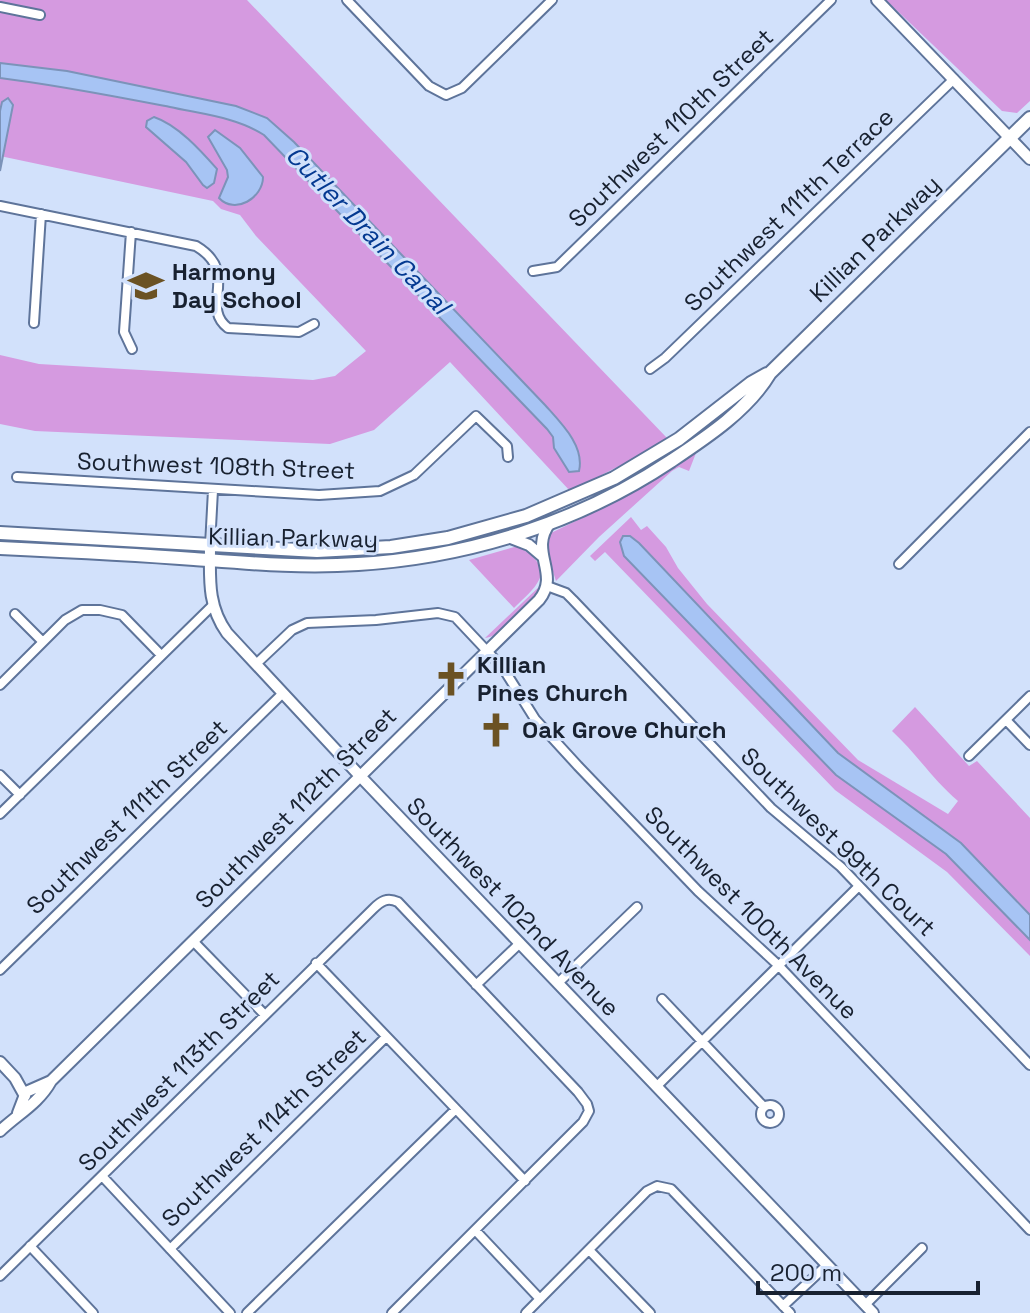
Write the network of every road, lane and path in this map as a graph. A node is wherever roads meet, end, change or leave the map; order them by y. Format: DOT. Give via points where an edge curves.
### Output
graph roads {
  1 [pos="347,0"];
  2 [pos="552,0"];
  3 [pos="831,0"];
  4 [pos="877,0"];
  5 [pos="0,7"];
  6 [pos="40,15"];
  7 [pos="954,79"];
  8 [pos="1030,118"];
  9 [pos="1010,137"];
  10 [pos="1030,159"];
  11 [pos="0,206"];
  12 [pos="41,214"];
  13 [pos="131,232"];
  14 [pos="533,271"];
  15 [pos="34,323"];
  16 [pos="314,324"];
  17 [pos="132,349"];
  18 [pos="650,369"];
  19 [pos="770,373"];
  20 [pos="1030,432"];
  21 [pos="508,457"];
  22 [pos="17,477"];
  23 [pos="213,490"];
  24 [pos="550,523"];
  25 [pos="0,533"];
  26 [pos="508,537"];
  27 [pos="210,546"];
  28 [pos="0,548"];
  29 [pos="542,556"];
  30 [pos="210,561"];
  31 [pos="899,564"];
  32 [pos="547,586"];
  33 [pos="212,606"];
  34 [pos="15,614"];
  35 [pos="43,642"];
  36 [pos="488,651"];
  37 [pos="161,655"];
  38 [pos="256,664"];
  39 [pos="0,685"];
  40 [pos="283,693"];
  41 [pos="1030,696"];
  42 [pos="1006,720"];
  43 [pos="1030,745"];
  44 [pos="969,756"];
  45 [pos="0,775"];
  46 [pos="360,776"];
  47 [pos="20,795"];
  48 [pos="0,814"];
  49 [pos="859,886"];
  50 [pos="637,907"];
  51 [pos="193,941"];
  52 [pos="520,943"];
  53 [pos="316,963"];
  54 [pos="778,965"];
  55 [pos="0,970"];
  56 [pos="558,983"];
  57 [pos="476,985"];
  58 [pos="662,999"];
  59 [pos="265,1015"];
  60 [pos="386,1037"];
  61 [pos="702,1041"];
  62 [pos="0,1062"];
  63 [pos="1030,1065"];
  64 [pos="657,1086"];
  65 [pos="31,1095"];
  66 [pos="764,1107"];
  67 [pos="456,1109"];
  68 [pos="0,1131"];
  69 [pos="102,1176"];
  70 [pos="525,1181"];
  71 [pos="475,1230"];
  72 [pos="1030,1230"];
  73 [pos="30,1246"];
  74 [pos="922,1248"];
  75 [pos="170,1249"];
  76 [pos="589,1250"];
  77 [pos="827,1265"];
  78 [pos="0,1276"];
  79 [pos="540,1299"];
  80 [pos="869,1309"];
  81 [pos="786,1310"];
  82 [pos="93,1313"];
  83 [pos="230,1313"];
  84 [pos="247,1313"];
  85 [pos="392,1313"];
  86 [pos="526,1313"];
  87 [pos="650,1313"];
  1 -- 2 [label="street" via="443,95 462,88"];
  3 -- 14 [label="street, Southwest 110th Street" via="557,267"];
  4 -- 7 [label="street"];
  5 -- 6 [label="street"];
  7 -- 9 [label="street"];
  7 -- 18 [label="street, Southwest 111th Terrace"];
  8 -- 9 [label="main road"];
  9 -- 10 [label="street"];
  9 -- 19 [label="main road, Killian Parkway"];
  11 -- 12 [label="street"];
  12 -- 13 [label="street"];
  12 -- 15 [label="street"];
  13 -- 16 [label="street" via="190,244 207,254 219,276 217,315 228,328 299,332"];
  13 -- 17 [label="street" via="124,332"];
  19 -- 24 [label="main road, Killian Parkway" via="759,391 685,451 621,491"];
  19 -- 27 [label="main road, Killian Parkway" via="641,463 576,496 509,521 448,538 367,549"];
  20 -- 31 [label="street"];
  21 -- 23 [label="street, Southwest 108th Street" via="507,446 476,416 409,479 380,491 319,495"];
  22 -- 23 [label="street, Southwest 108th Street"];
  23 -- 27 [label="street, Southwest 102nd Avenue"];
  24 -- 26 [label="main road, Killian Parkway"];
  24 -- 29 [label="street" via="541,539"];
  25 -- 27 [label="main road, Killian Parkway"];
  26 -- 29 [label="street"];
  26 -- 30 [label="main road, Killian Parkway" via="438,555 367,564"];
  27 -- 30 [label="street, Southwest 102nd Avenue"];
  28 -- 30 [label="main road, Killian Parkway"];
  29 -- 32 [label="street"];
  30 -- 33 [label="street, Southwest 102nd Avenue"];
  32 -- 36 [label="street, Southwest 112th Street"];
  32 -- 49 [label="street, Southwest 99th Court" via="566,593 771,808"];
  33 -- 37 [label="street"];
  33 -- 38 [label="street, Southwest 102nd Avenue" via="227,633"];
  34 -- 35 [label="street"];
  35 -- 37 [label="street" via="73,614 94,610 127,618"];
  35 -- 39 [label="street"];
  36 -- 38 [label="street, Southwest 100th Avenue" via="455,617 438,613 307,623"];
  36 -- 46 [label="street, Southwest 112th Street"];
  36 -- 54 [label="street, Southwest 100th Avenue" via="543,727 698,891"];
  37 -- 47 [label="street"];
  38 -- 40 [label="street, Southwest 102nd Avenue"];
  40 -- 46 [label="street, Southwest 102nd Avenue"];
  40 -- 55 [label="street, Southwest 111th Street"];
  41 -- 42 [label="street"];
  42 -- 43 [label="street"];
  42 -- 44 [label="street"];
  45 -- 47 [label="street"];
  46 -- 51 [label="street, Southwest 112th Street"];
  46 -- 52 [label="street, Southwest 102nd Avenue"];
  47 -- 48 [label="street"];
  49 -- 54 [label="street"];
  49 -- 63 [label="street, Southwest 99th Court"];
  50 -- 56 [label="street"];
  51 -- 59 [label="street"];
  51 -- 65 [label="street, Southwest 112th Street"];
  52 -- 56 [label="street, Southwest 102nd Avenue"];
  52 -- 57 [label="street"];
  53 -- 57 [label="street, Southwest 113th Street" via="379,903 389,900 398,902"];
  53 -- 59 [label="street, Southwest 113th Street"];
  53 -- 60 [label="street"];
  54 -- 61 [label="street"];
  54 -- 72 [label="street, Southwest 100th Avenue"];
  56 -- 64 [label="street, Southwest 102nd Avenue"];
  57 -- 70 [label="street" via="589,1107 586,1119"];
  58 -- 61 [label="street"];
  59 -- 69 [label="street, Southwest 113th Street"];
  60 -- 67 [label="street"];
  60 -- 75 [label="street, Southwest 114th Street"];
  61 -- 64 [label="street"];
  61 -- 66 [label="street"];
  62 -- 65 [label="street"];
  64 -- 77 [label="street, Southwest 102nd Avenue"];
  65 -- 68 [label="street"];
  67 -- 70 [label="street"];
  67 -- 84 [label="street"];
  69 -- 73 [label="street, Southwest 113th Street"];
  69 -- 75 [label="street"];
  70 -- 71 [label="street"];
  71 -- 79 [label="street"];
  71 -- 85 [label="street"];
  73 -- 78 [label="street, Southwest 113th Street"];
  73 -- 82 [label="street"];
  74 -- 80 [label="street"];
  75 -- 83 [label="street"];
  76 -- 79 [label="street"];
  76 -- 81 [label="street" via="647,1191 671,1189"];
  76 -- 87 [label="street"];
  77 -- 80 [label="street, Southwest 102nd Avenue"];
  77 -- 81 [label="street"];
  79 -- 86 [label="street"];
}
